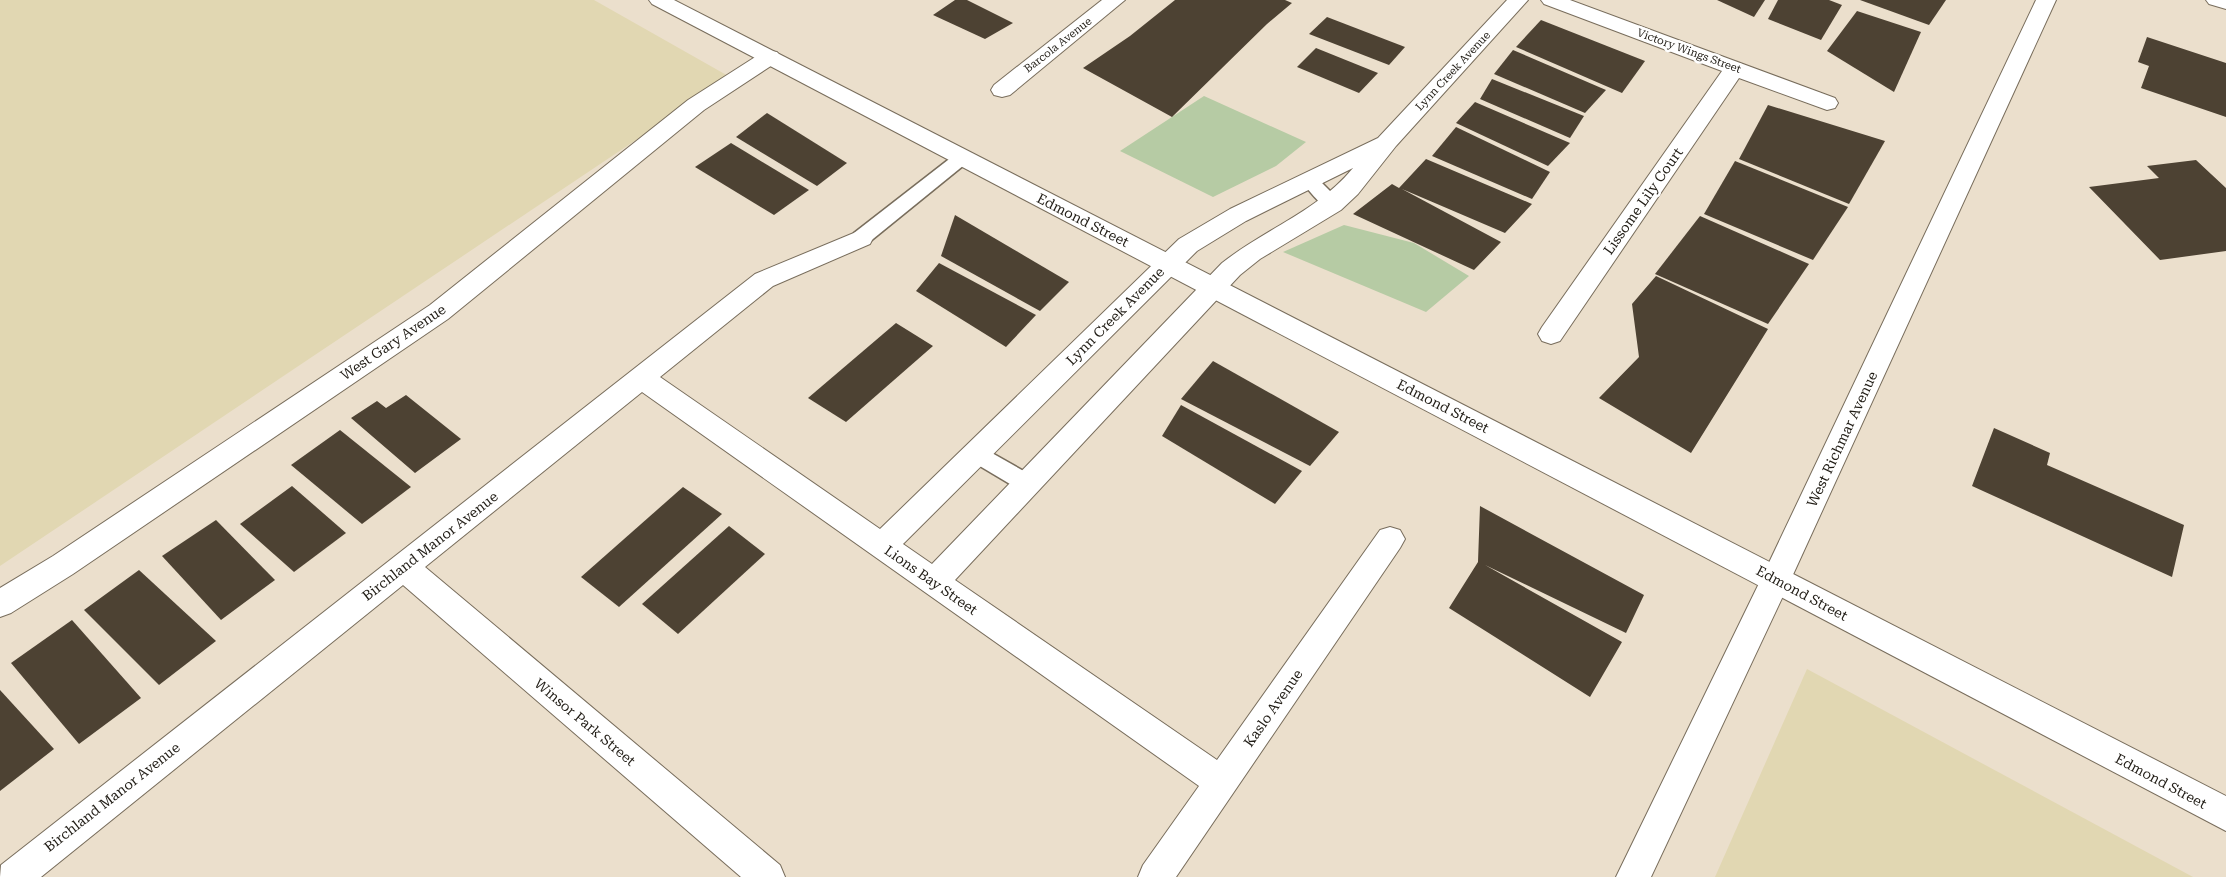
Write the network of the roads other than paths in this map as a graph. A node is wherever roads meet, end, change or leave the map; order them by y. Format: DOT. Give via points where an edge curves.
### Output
graph roads {
  1 [pos="659,0"];
  2 [pos="1115,0"];
  3 [pos="1518,0"];
  4 [pos="1551,0"];
  5 [pos="2046,0"];
  6 [pos="2216,0"];
  7 [pos="2226,3"];
  8 [pos="770,57"];
  9 [pos="1735,68"];
  10 [pos="1002,90"];
  11 [pos="1827,103"];
  12 [pos="1388,141"];
  13 [pos="963,157"];
  14 [pos="1310,181"];
  15 [pos="1334,204"];
  16 [pos="861,238"];
  17 [pos="1168,264"];
  18 [pos="1214,287"];
  19 [pos="1551,334"];
  20 [pos="641,378"];
  21 [pos="976,453"];
  22 [pos="1028,484"];
  23 [pos="1390,539"];
  24 [pos="882,546"];
  25 [pos="403,567"];
  26 [pos="1776,579"];
  27 [pos="934,582"];
  28 [pos="0,604"];
  29 [pos="1221,782"];
  30 [pos="2226,814"];
  31 [pos="13,877"];
  32 [pos="768,877"];
  33 [pos="1155,877"];
  34 [pos="1634,877"];
  1 -- 8 [label="street, Edmond Street"];
  2 -- 10 [label="street, Barcola Avenue"];
  3 -- 12 [label="street, Lynn Creek Avenue"];
  4 -- 9 [label="street, Victory Wings Street"];
  5 -- 26 [label="street, West Richmar Avenue"];
  6 -- 7 [label="street"];
  8 -- 13 [label="street, Edmond Street"];
  8 -- 28 [label="street, West Gary Avenue" via="696,105 439,312"];
  9 -- 11 [label="street, Victory Wings Street"];
  9 -- 19 [label="street, Lissome Lily Court"];
  12 -- 14 [label="street, Lynn Creek Avenue"];
  12 -- 15 [label="street, Lynn Creek Avenue"];
  13 -- 16 [label="lane"];
  13 -- 17 [label="street, Edmond Street"];
  14 -- 15 [label="lane"];
  14 -- 17 [label="street, Lynn Creek Avenue" via="1203,235"];
  15 -- 18 [label="street, Lynn Creek Avenue" via="1250,253"];
  16 -- 20 [label="street, Birchland Manor Avenue" via="764,280"];
  17 -- 18 [label="street, Edmond Street"];
  17 -- 21 [label="street, Lynn Creek Avenue"];
  18 -- 22 [label="street, Lynn Creek Avenue"];
  18 -- 26 [label="street, Edmond Street"];
  20 -- 24 [label="street, Lions Bay Street"];
  20 -- 25 [label="street, Birchland Manor Avenue"];
  21 -- 22 [label="lane"];
  21 -- 24 [label="street, Lynn Creek Avenue"];
  22 -- 27 [label="street, Lynn Creek Avenue"];
  23 -- 29 [label="street, Kaslo Avenue"];
  24 -- 27 [label="street, Lions Bay Street"];
  25 -- 31 [label="street, Birchland Manor Avenue"];
  25 -- 32 [label="street, Winsor Park Street"];
  26 -- 30 [label="street, Edmond Street"];
  26 -- 34 [label="street, West Richmar Avenue"];
  27 -- 29 [label="street, Lions Bay Street"];
  29 -- 33 [label="street, Kaslo Avenue"];
}
